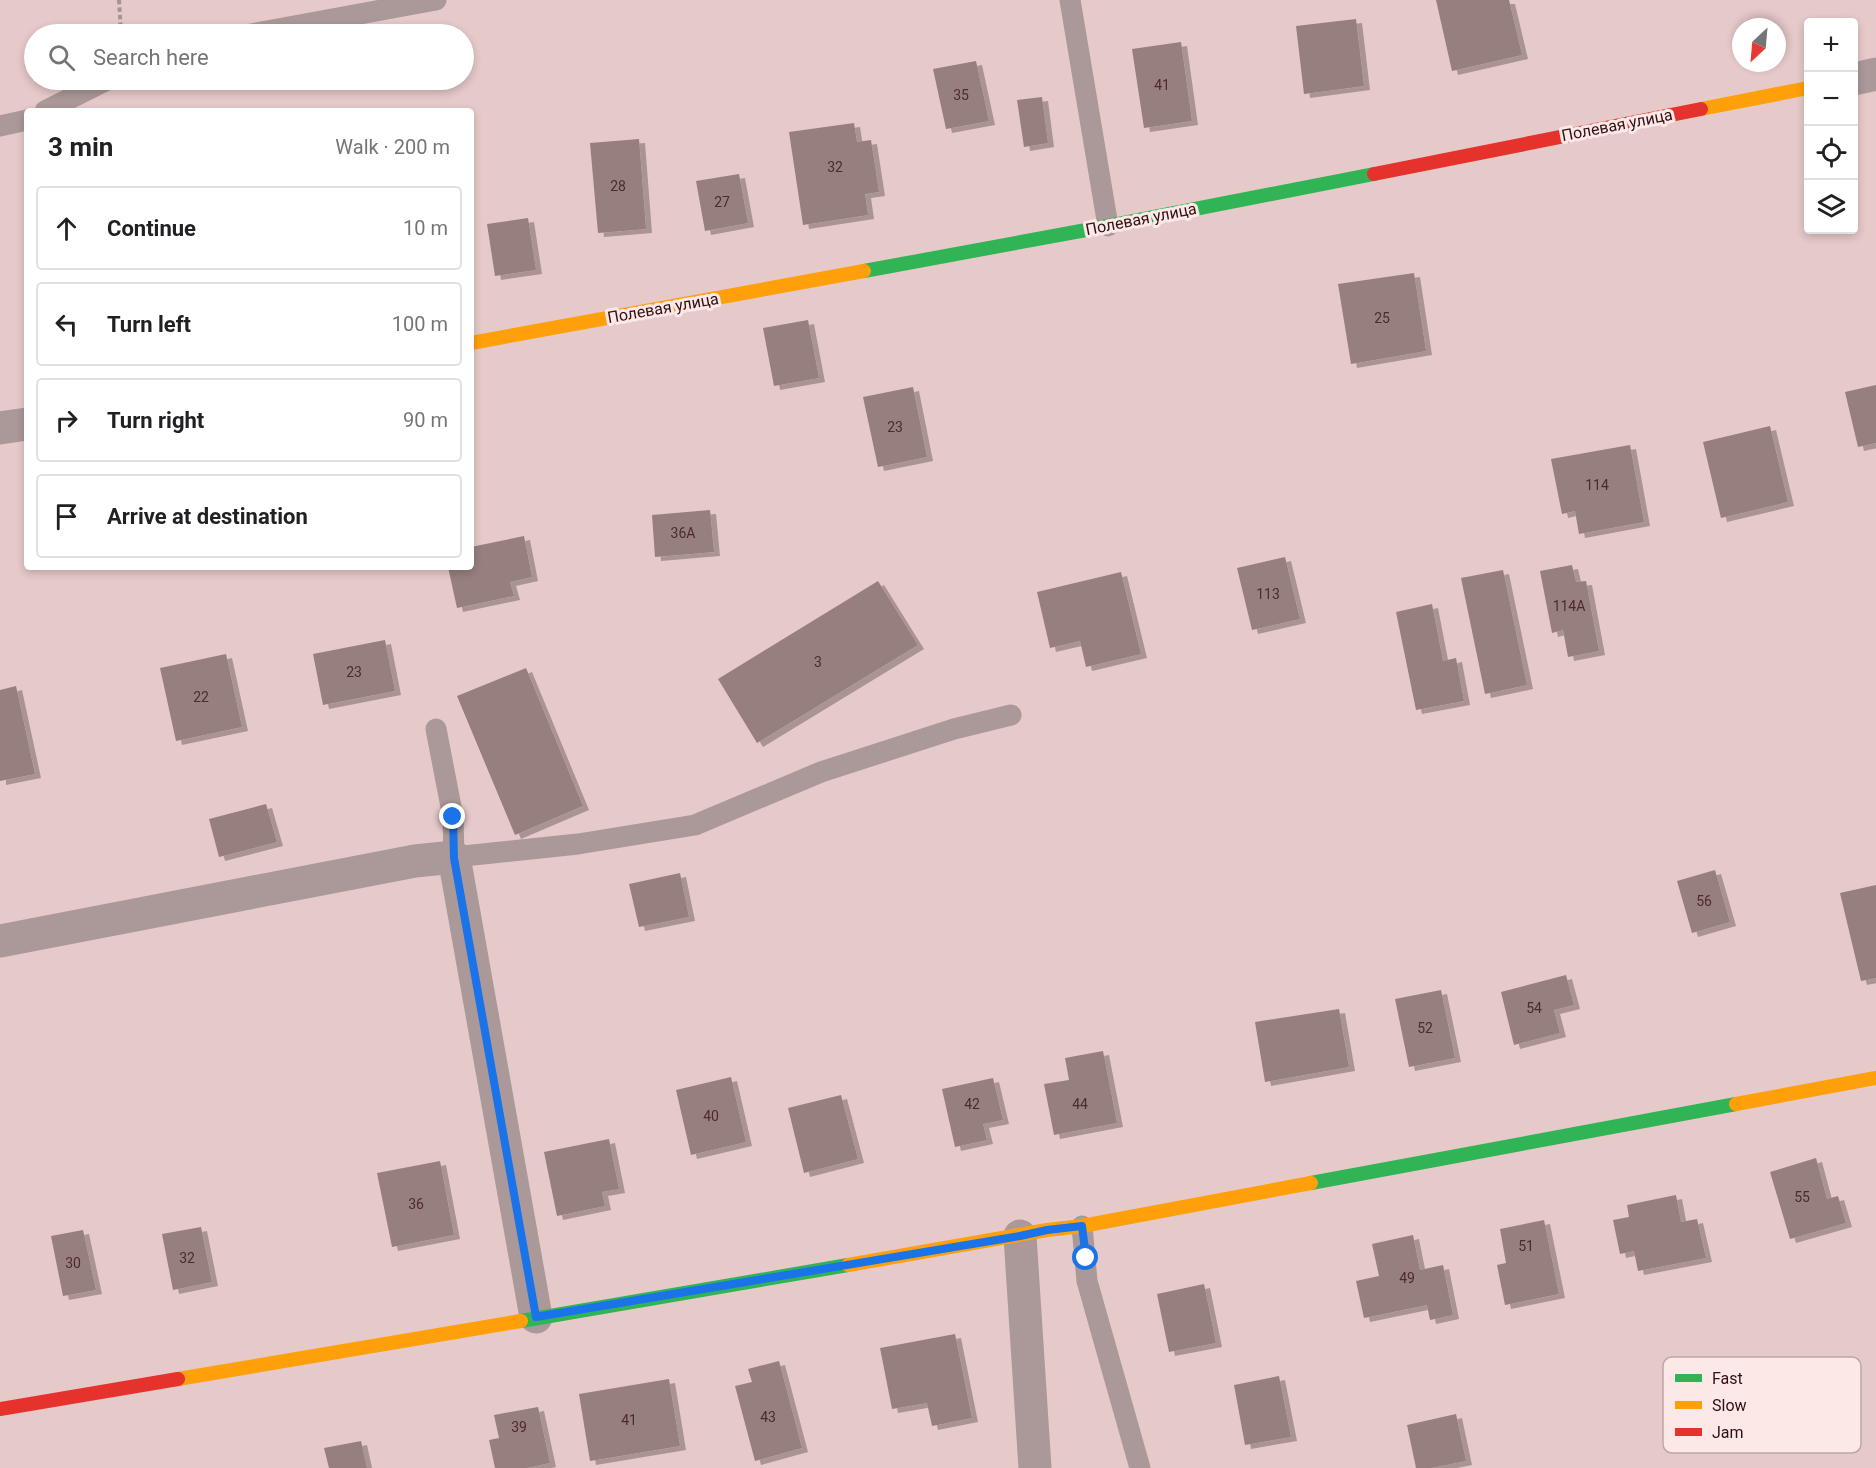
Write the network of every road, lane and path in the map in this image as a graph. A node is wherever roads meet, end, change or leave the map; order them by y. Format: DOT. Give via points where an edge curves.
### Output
graph roads {
  1 [pos="119,0"];
  2 [pos="436,0"];
  3 [pos="1070,0"];
  4 [pos="120,24"];
  5 [pos="305,24"];
  6 [pos="1876,74"];
  7 [pos="1858,78"];
  8 [pos="1804,89"];
  9 [pos="86,90"];
  10 [pos="51,108"];
  11 [pos="24,121"];
  12 [pos="0,126"];
  13 [pos="1108,226"];
  14 [pos="474,342"];
  15 [pos="24,424"];
  16 [pos="0,428"];
  17 [pos="1011,715"];
  18 [pos="436,729"];
  19 [pos="454,858"];
  20 [pos="0,941"];
  21 [pos="1876,1078"];
  22 [pos="1082,1226"];
  23 [pos="1020,1236"];
  24 [pos="536,1317"];
  25 [pos="0,1409"];
  26 [pos="1035,1468"];
  27 [pos="1140,1468"];
  1 -- 4 [label="path"];
  2 -- 5 [label="lane"];
  3 -- 13 [label="lane"];
  6 -- 7 [label="street"];
  8 -- 13 [label="main road, Полевая улица"];
  9 -- 10 [label="lane"];
  11 -- 12 [label="lane"];
  13 -- 14 [label="main road, Полевая улица"];
  15 -- 16 [label="street"];
  17 -- 19 [label="lane" via="821,772 695,825"];
  18 -- 19 [label="lane" via="453,817"];
  19 -- 20 [label="street" via="403,863"];
  19 -- 24 [label="street"];
  21 -- 22 [label="main road"];
  22 -- 23 [label="main road"];
  22 -- 27 [label="lane" via="1088,1281"];
  23 -- 24 [label="main road"];
  23 -- 26 [label="street"];
  24 -- 25 [label="main road"];
}
